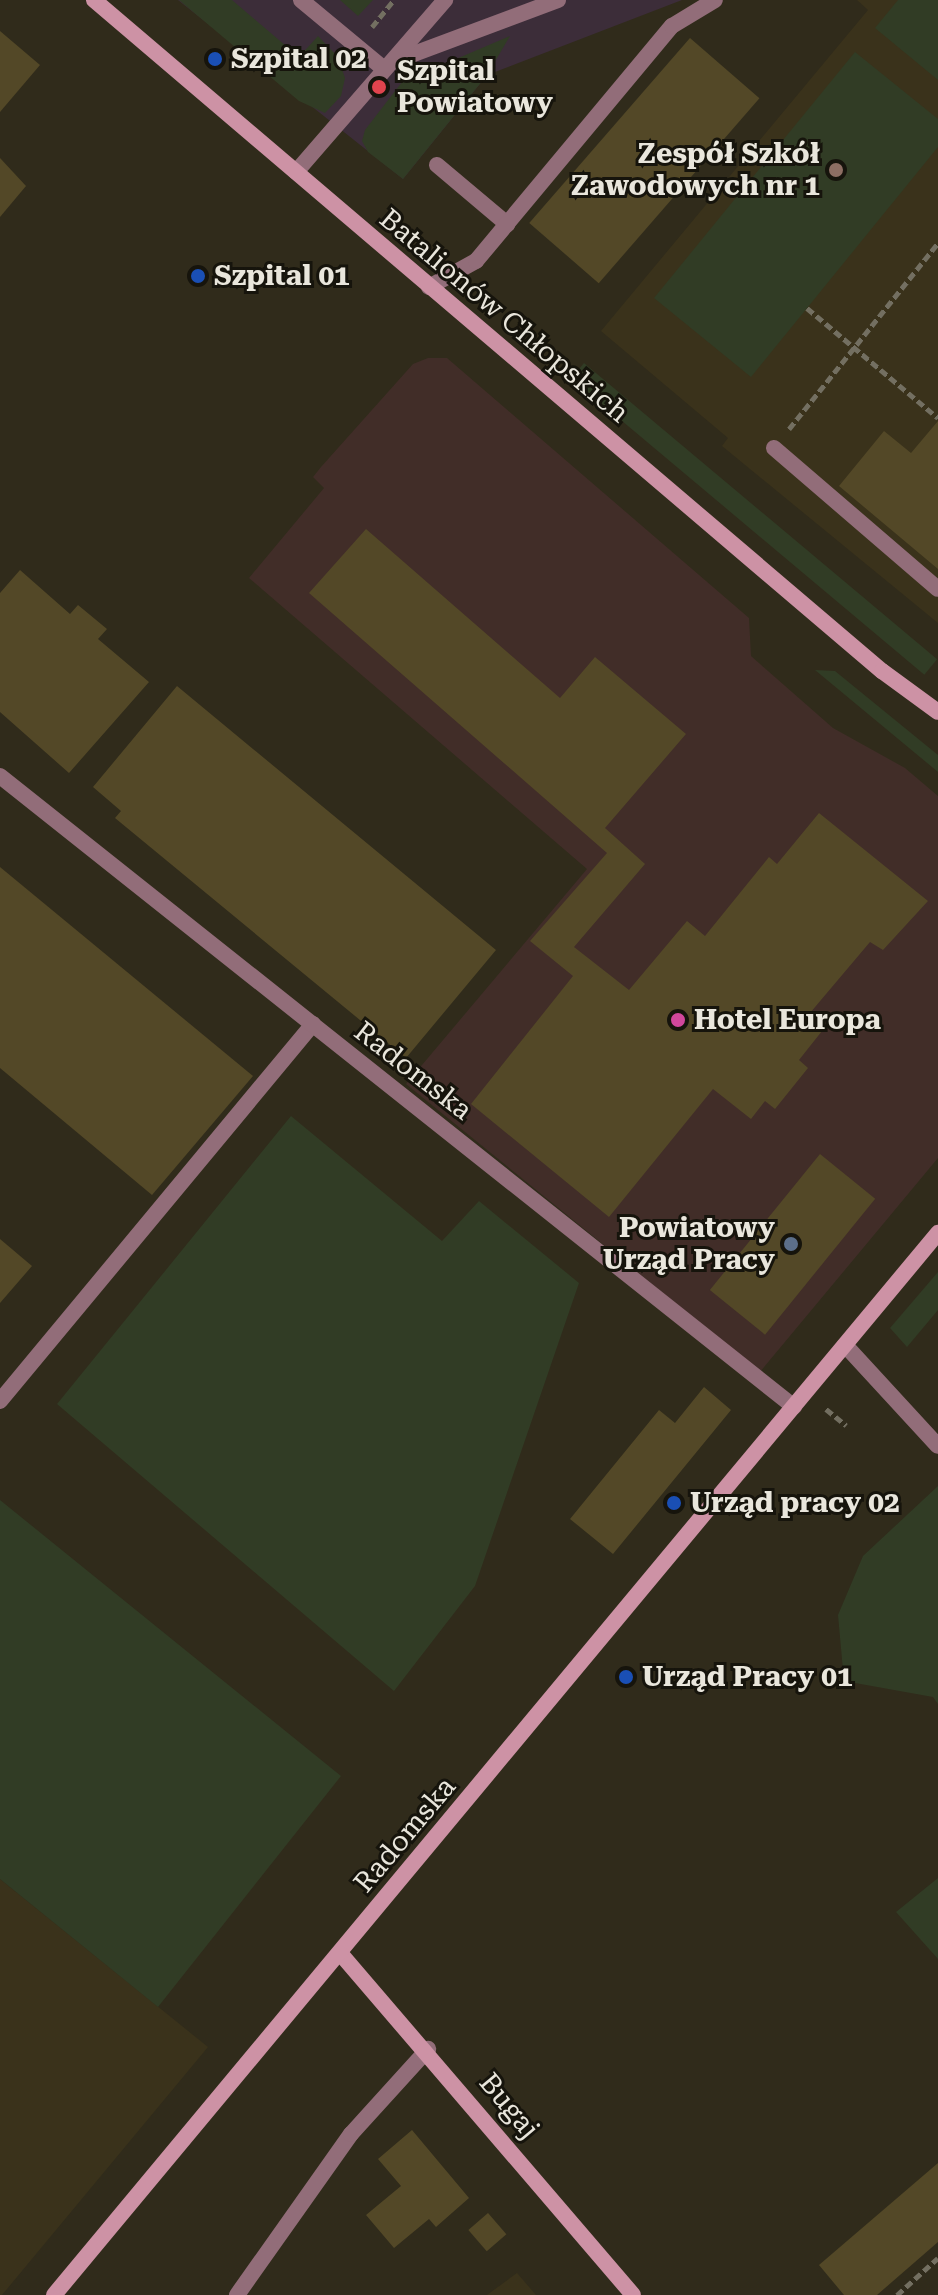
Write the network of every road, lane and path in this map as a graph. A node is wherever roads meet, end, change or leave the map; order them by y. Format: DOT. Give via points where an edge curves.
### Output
graph roads {
  1 [pos="94,0"];
  2 [pos="301,0"];
  3 [pos="445,0"];
  4 [pos="558,0"];
  5 [pos="715,0"];
  6 [pos="388,66"];
  7 [pos="437,165"];
  8 [pos="296,172"];
  9 [pos="507,224"];
  10 [pos="938,243"];
  11 [pos="429,287"];
  12 [pos="807,308"];
  13 [pos="854,348"];
  14 [pos="938,418"];
  15 [pos="774,448"];
  16 [pos="938,589"];
  17 [pos="882,671"];
  18 [pos="938,712"];
  19 [pos="938,724"];
  20 [pos="0,776"];
  21 [pos="313,1024"];
  22 [pos="938,1233"];
  23 [pos="845,1345"];
  24 [pos="0,1401"];
  25 [pos="794,1407"];
  26 [pos="826,1409"];
  27 [pos="846,1425"];
  28 [pos="938,1446"];
  29 [pos="340,1953"];
  30 [pos="428,2049"];
  31 [pos="938,2258"];
  32 [pos="54,2295"];
  33 [pos="237,2295"];
  34 [pos="633,2295"];
  35 [pos="897,2295"];
  1 -- 8 [label="street, Batalionów Chłopskich"];
  2 -- 6 [label="street"];
  3 -- 6 [label="street"];
  4 -- 6 [label="street"];
  5 -- 9 [label="street" via="672,26"];
  6 -- 8 [label="street"];
  7 -- 9 [label="street"];
  8 -- 11 [label="street, Batalionów Chłopskich"];
  9 -- 11 [label="street" via="476,261"];
  10 -- 13 [label="path"];
  11 -- 17 [label="street, Batalionów Chłopskich"];
  12 -- 13 [label="path"];
  13 -- 14 [label="path"];
  13 -- 15 [label="path"];
  15 -- 16 [label="street"];
  17 -- 18 [label="street, Batalionów Chłopskich"];
  17 -- 19 [label="street, Batalionów Chłopskich"];
  20 -- 21 [label="street, Radomska"];
  21 -- 24 [label="street"];
  21 -- 25 [label="street, Radomska"];
  22 -- 23 [label="street, Radomska"];
  23 -- 25 [label="street, Radomska"];
  23 -- 28 [label="street"];
  25 -- 29 [label="street, Radomska"];
  26 -- 27 [label="path"];
  29 -- 30 [label="street, Bugaj"];
  29 -- 32 [label="street, Radomska"];
  30 -- 33 [label="street" via="351,2134"];
  30 -- 34 [label="street, Bugaj"];
  31 -- 35 [label="path"];
}
